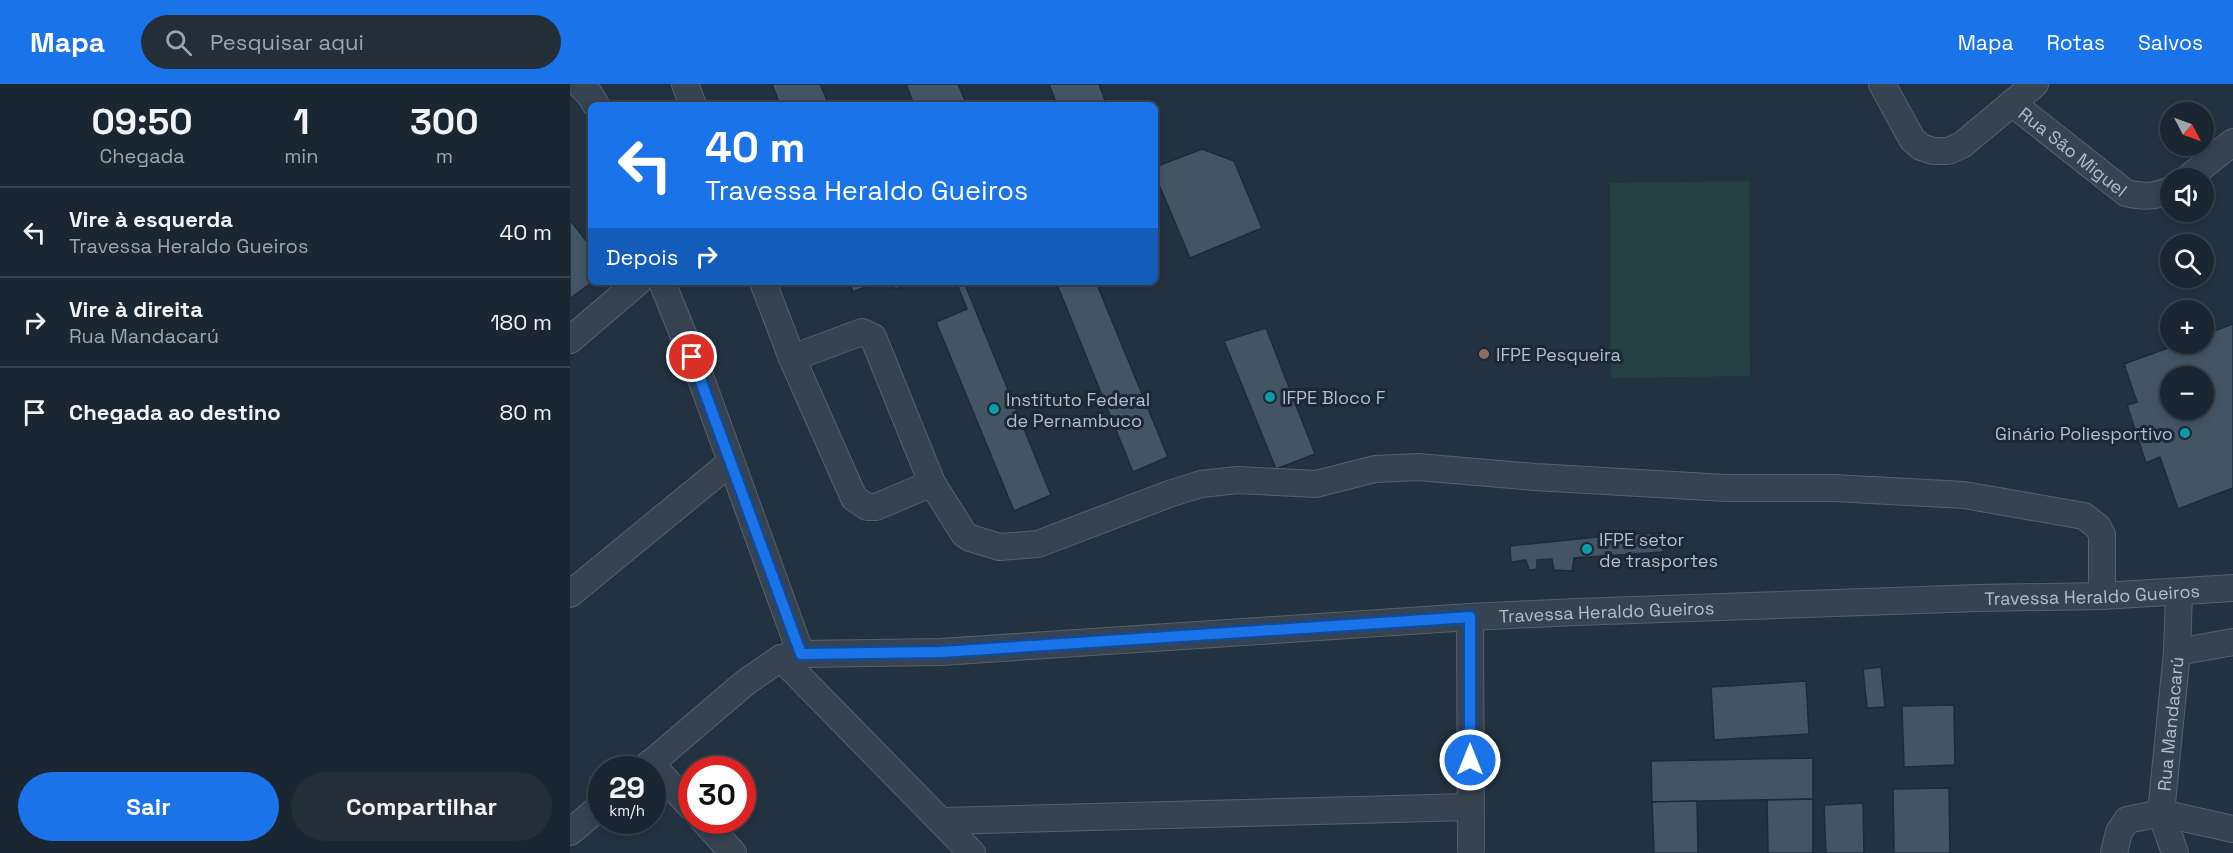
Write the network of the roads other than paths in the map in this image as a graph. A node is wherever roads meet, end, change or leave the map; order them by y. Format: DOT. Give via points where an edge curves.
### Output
graph roads {
  1 [pos="579,84"];
  2 [pos="685,84"];
  3 [pos="1882,84"];
  4 [pos="2035,84"];
  5 [pos="594,102"];
  6 [pos="692,102"];
  7 [pos="2012,103"];
  8 [pos="2233,142"];
  9 [pos="2200,168"];
  10 [pos="2160,194"];
  11 [pos="634,285"];
  12 [pos="663,285"];
  13 [pos="764,285"];
  14 [pos="570,340"];
  15 [pos="792,358"];
  16 [pos="731,462"];
  17 [pos="932,483"];
  18 [pos="2233,588"];
  19 [pos="2179,592"];
  20 [pos="570,594"];
  21 [pos="2103,596"];
  22 [pos="1470,617"];
  23 [pos="2233,642"];
  24 [pos="2177,652"];
  25 [pos="791,656"];
  26 [pos="658,756"];
  27 [pos="666,784"];
  28 [pos="678,795"];
  29 [pos="1470,807"];
  30 [pos="2161,813"];
  31 [pos="588,817"];
  32 [pos="943,821"];
  33 [pos="2233,829"];
  34 [pos="570,832"];
  35 [pos="716,834"];
  36 [pos="1471,848"];
  37 [pos="733,853"];
  38 [pos="972,853"];
  39 [pos="2114,853"];
  40 [pos="2175,853"];
  1 -- 5 [label="street"];
  2 -- 6 [label="street"];
  3 -- 7 [label="street" via="1912,139 1933,151 1948,151 1962,145"];
  4 -- 7 [label="street"];
  7 -- 10 [label="street, Rua São Miguel" via="2126,193"];
  8 -- 9 [label="street"];
  11 -- 14 [label="street"];
  12 -- 16 [label="street"];
  13 -- 15 [label="street"];
  15 -- 17 [label="street" via="860,504 876,507"];
  15 -- 17 [label="street" via="862,332 873,337"];
  16 -- 20 [label="street"];
  16 -- 25 [label="street"];
  17 -- 21 [label="street" via="964,534 1000,547 1038,544 1201,484 1238,480 1316,484 1386,468 1726,488 1834,488 1964,495 2092,520 2102,535"];
  18 -- 19 [label="street, Travessa Heraldo Gueiros"];
  19 -- 21 [label="street, Travessa Heraldo Gueiros"];
  19 -- 24 [label="street, Rua Mandacarú"];
  21 -- 22 [label="street, Travessa Heraldo Gueiros"];
  22 -- 25 [label="street, Travessa Heraldo Gueiros" via="941,652"];
  22 -- 29 [label="street"];
  23 -- 24 [label="street"];
  24 -- 30 [label="street, Rua Mandacarú"];
  25 -- 26 [label="street" via="746,682"];
  25 -- 32 [label="street"];
  27 -- 28 [label="street"];
  29 -- 32 [label="street"];
  29 -- 36 [label="street"];
  30 -- 33 [label="street"];
  30 -- 39 [label="street" via="2127,820 2119,832"];
  30 -- 40 [label="street, Rua Mandacarú"];
  31 -- 34 [label="street"];
  32 -- 38 [label="street"];
  35 -- 37 [label="street"];
}
